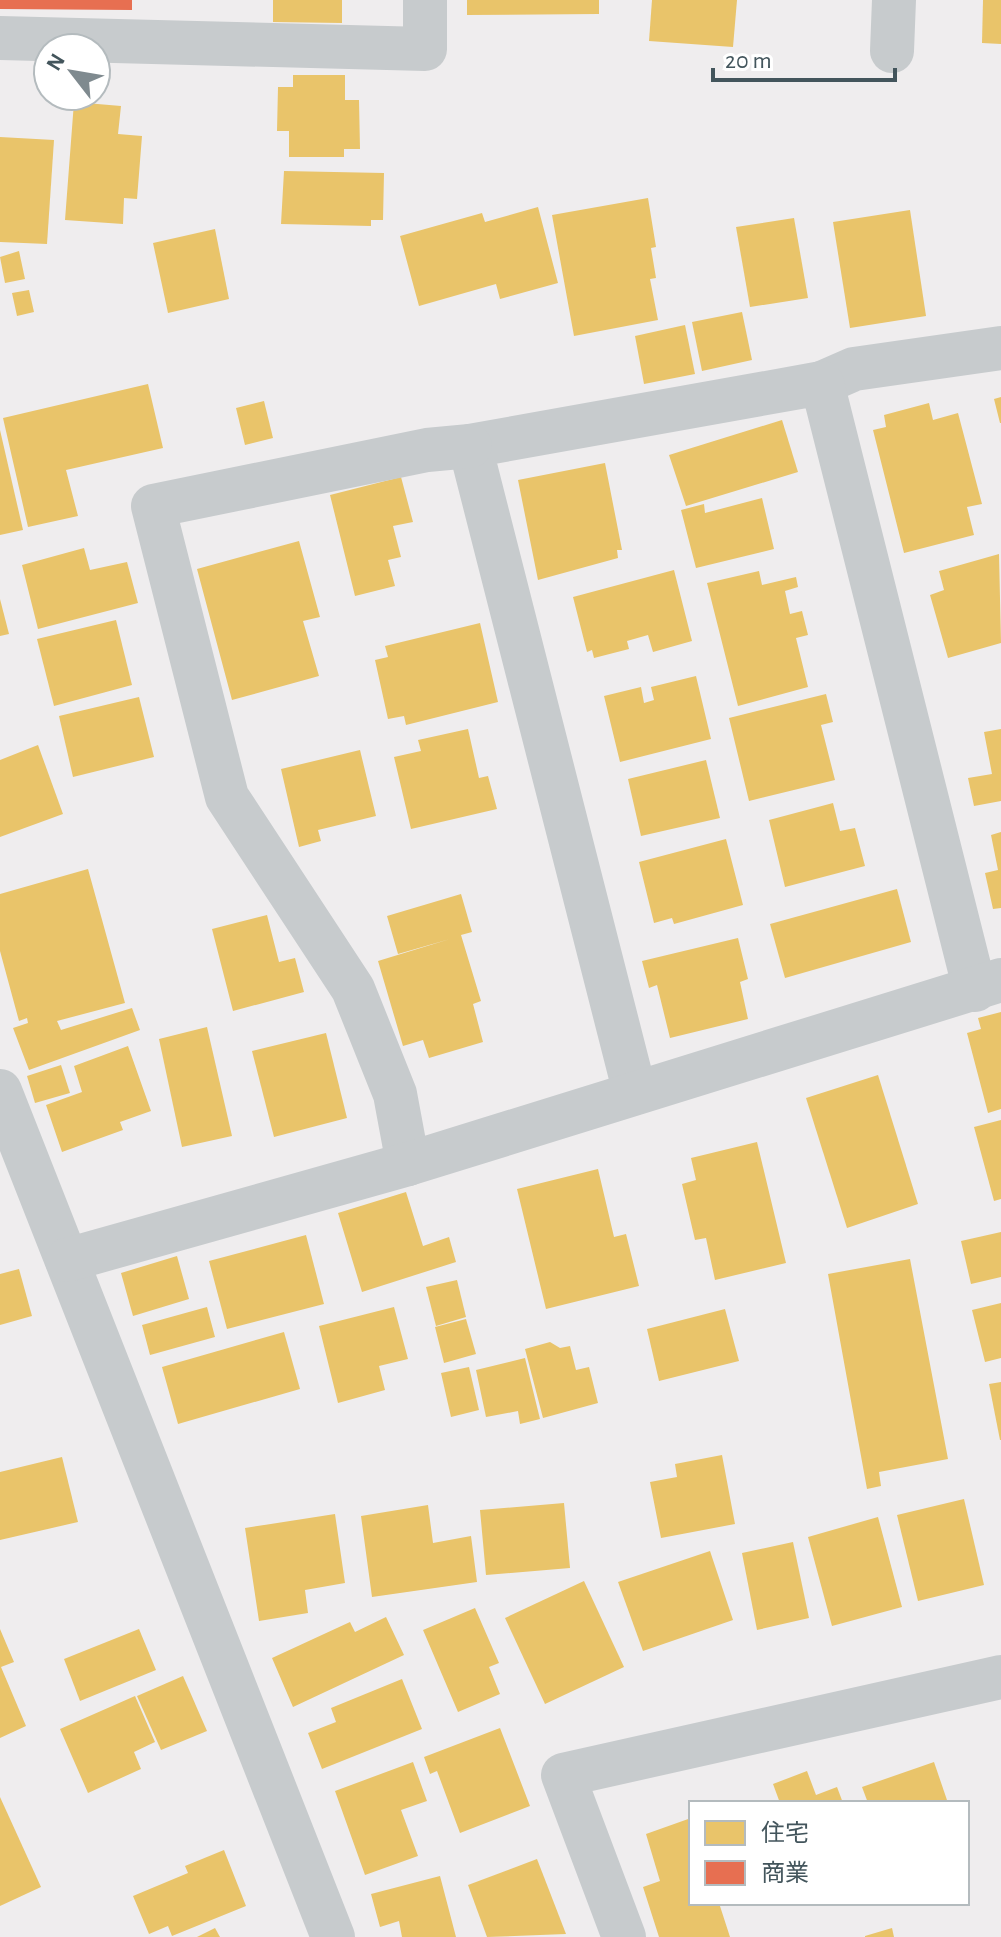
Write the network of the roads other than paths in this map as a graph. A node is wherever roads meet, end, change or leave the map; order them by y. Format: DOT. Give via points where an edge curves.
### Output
graph roads {
  1 [pos="425,0"];
  2 [pos="894,0"];
  3 [pos="0,38"];
  4 [pos="892,51"];
  5 [pos="1001,348"];
  6 [pos="822,383"];
  7 [pos="470,446"];
  8 [pos="988,985"];
  9 [pos="0,1091"];
  10 [pos="635,1093"];
  11 [pos="408,1164"];
  12 [pos="67,1260"];
  13 [pos="1001,1677"];
  14 [pos="333,1937"];
  15 [pos="624,1937"];
  1 -- 3 [label="street" via="425,49"];
  2 -- 4 [label="street"];
  5 -- 6 [label="street" via="854,369"];
  6 -- 7 [label="street"];
  6 -- 8 [label="street"];
  7 -- 10 [label="street"];
  7 -- 11 [label="street" via="427,450 153,506 227,797 353,989 395,1094"];
  8 -- 10 [label="street"];
  9 -- 12 [label="street"];
  10 -- 11 [label="street"];
  11 -- 12 [label="street"];
  12 -- 14 [label="street"];
  13 -- 15 [label="street" via="563,1775"];
}
